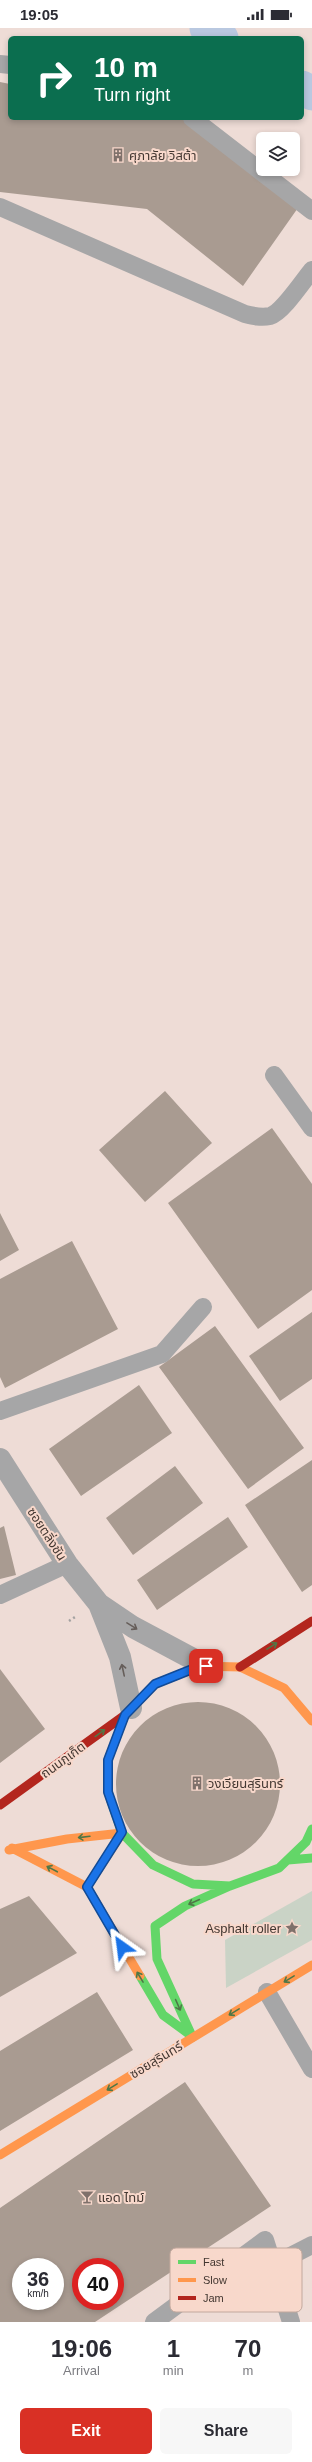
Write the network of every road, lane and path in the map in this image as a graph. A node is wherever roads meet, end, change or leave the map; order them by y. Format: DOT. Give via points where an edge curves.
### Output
graph roads {
  1 [pos="195,120"];
  2 [pos="0,207"];
  3 [pos="312,211"];
  4 [pos="312,270"];
  5 [pos="274,1074"];
  6 [pos="312,1128"];
  7 [pos="203,1307"];
  8 [pos="0,1411"];
  9 [pos="0,1459"];
  10 [pos="67,1564"];
  11 [pos="0,1595"];
  12 [pos="99,1604"];
  13 [pos="312,1621"];
  14 [pos="206,1666"];
  15 [pos="240,1667"];
  16 [pos="128,1712"];
  17 [pos="312,1721"];
  18 [pos="0,1805"];
  19 [pos="312,1829"];
  20 [pos="122,1832"];
  21 [pos="12,1848"];
  22 [pos="0,1855"];
  23 [pos="312,1858"];
  24 [pos="288,1860"];
  25 [pos="230,1886"];
  26 [pos="87,1887"];
  27 [pos="312,1965"];
  28 [pos="267,1992"];
  29 [pos="193,2037"];
  30 [pos="312,2069"];
  31 [pos="0,2155"];
  32 [pos="312,2245"];
  33 [pos="254,2248"];
  34 [pos="267,2248"];
  35 [pos="302,2250"];
  36 [pos="170,2310"];
  37 [pos="288,2312"];
  38 [pos="154,2322"];
  39 [pos="291,2322"];
  1 -- 3 [label="lane"];
  2 -- 4 [label="lane" via="257,317 271,316 279,311"];
  5 -- 6 [label="lane"];
  7 -- 8 [label="lane" via="162,1354"];
  9 -- 10 [label="street, ซอยตลิ่งชัน"];
  10 -- 11 [label="lane"];
  10 -- 12 [label="street, ซอยตลิ่งชัน"];
  12 -- 14 [label="street, ซอยตลิ่งชัน, one-way" via="133,1627"];
  16 -- 12 [label="street, ซอยตลิ่งชัน, one-way" via="120,1656"];
  15 -- 13 [label="main road, one-way"];
  14 -- 15 [label="main road"];
  14 -- 16 [label="main road" via="155,1684"];
  15 -- 17 [label="main road" via="284,1688"];
  18 -- 16 [label="main road, ถนนภูเก็ต, one-way"];
  16 -- 20 [label="main road" via="108,1760 108,1792"];
  19 -- 24 [label="main road" via="306,1842"];
  20 -- 21 [label="main road, one-way"];
  20 -- 25 [label="main road" via="152,1866 193,1884"];
  20 -- 26 [label="main road"];
  21 -- 22 [label="main road"];
  26 -- 21 [label="main road, one-way"];
  23 -- 24 [label="main road"];
  24 -- 25 [label="main road" via="279,1868"];
  25 -- 29 [label="main road, one-way" via="185,1906 155,1926 157,1959"];
  29 -- 26 [label="main road, one-way" via="163,2015"];
  27 -- 28 [label="main road, ซอยสุรินทร์, one-way"];
  28 -- 29 [label="main road, ซอยสุรินทร์, one-way"];
  28 -- 30 [label="lane"];
  29 -- 31 [label="main road, ซอยสุรินทร์, one-way"];
  32 -- 35 [label="lane"];
  33 -- 34 [label="lane" via="265,2240"];
  36 -- 38 [label="lane"];
  37 -- 39 [label="lane"];
}
